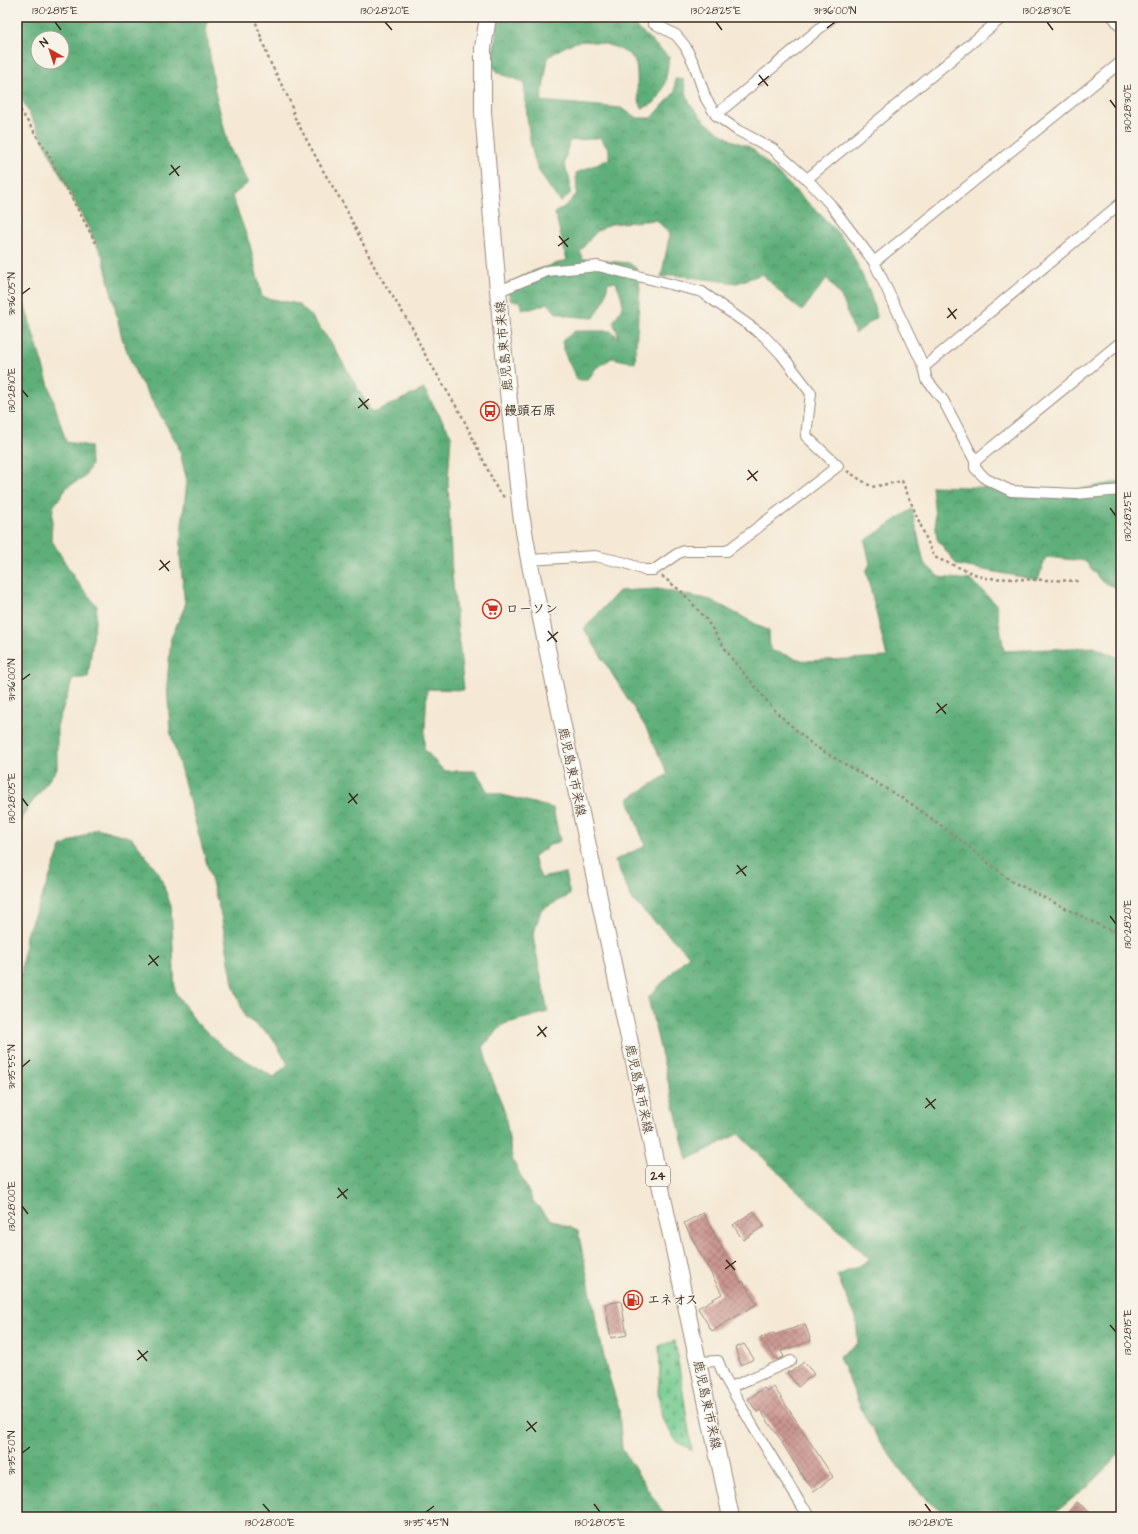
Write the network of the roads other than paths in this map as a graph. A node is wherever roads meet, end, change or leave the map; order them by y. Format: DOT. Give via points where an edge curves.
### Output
graph roads {
  1 [pos="488,17"];
  2 [pos="652,17"];
  3 [pos="833,17"];
  4 [pos="1003,17"];
  5 [pos="1113,17"];
  6 [pos="1121,27"];
  7 [pos="1121,62"];
  8 [pos="716,115"];
  9 [pos="807,179"];
  10 [pos="1121,204"];
  11 [pos="874,262"];
  12 [pos="499,291"];
  13 [pos="1121,342"];
  14 [pos="924,367"];
  15 [pos="975,461"];
  16 [pos="1121,490"];
  17 [pos="529,560"];
  18 [pos="791,1361"];
  19 [pos="698,1362"];
  20 [pos="731,1387"];
  21 [pos="731,1517"];
  22 [pos="811,1517"];
  1 -- 12 [label="main road, 鹿児島東市来線 / 24" via="483,48 483,112"];
  2 -- 8 [label="street" via="653,23 676,35 685,46 706,99"];
  3 -- 8 [label="street"];
  4 -- 9 [label="street"];
  5 -- 6 [label="street"];
  7 -- 11 [label="street"];
  8 -- 9 [label="street" via="737,130 773,149"];
  9 -- 11 [label="street" via="830,204"];
  10 -- 14 [label="street"];
  11 -- 14 [label="street"];
  12 -- 17 [label="main road, 鹿児島東市来線 / 24"];
  12 -- 17 [label="street" via="548,271 598,266 702,292 764,336 781,354 811,393 806,436 838,466 727,551 684,551 654,570 644,570 595,556"];
  13 -- 15 [label="street"];
  14 -- 15 [label="street" via="927,380 943,400"];
  15 -- 16 [label="street" via="976,468 986,480 1011,491 1076,494"];
  17 -- 19 [label="main road, 鹿児島東市来線 / 24"];
  18 -- 20 [label="street"];
  19 -- 20 [label="street" via="718,1361"];
  19 -- 21 [label="main road, 鹿児島東市来線 / 24"];
  20 -- 22 [label="street"];
}
